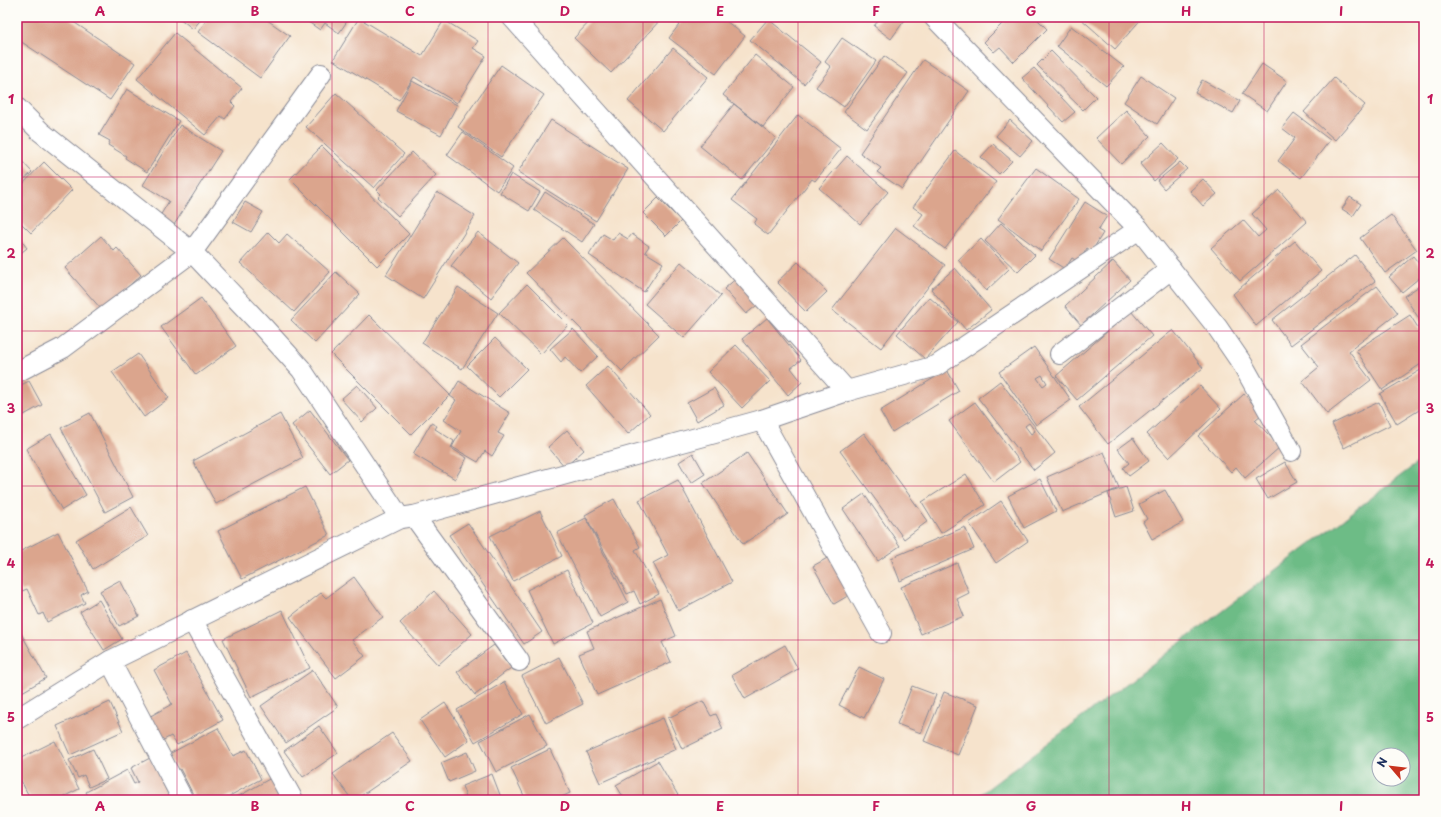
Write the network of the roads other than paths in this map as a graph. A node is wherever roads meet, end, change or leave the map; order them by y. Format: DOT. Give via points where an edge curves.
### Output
graph roads {
  1 [pos="512,17"];
  2 [pos="934,17"];
  3 [pos="321,74"];
  4 [pos="17,108"];
  5 [pos="1139,229"];
  6 [pos="192,252"];
  7 [pos="1171,269"];
  8 [pos="1060,354"];
  9 [pos="17,372"];
  10 [pos="847,391"];
  11 [pos="762,420"];
  12 [pos="1291,451"];
  13 [pos="407,517"];
  14 [pos="192,620"];
  15 [pos="881,633"];
  16 [pos="110,661"];
  17 [pos="519,661"];
  18 [pos="17,719"];
  19 [pos="183,800"];
  20 [pos="294,800"];
  1 -- 10 [label="street"];
  2 -- 5 [label="street"];
  3 -- 6 [label="street"];
  4 -- 6 [label="street" via="41,132"];
  5 -- 7 [label="street"];
  5 -- 10 [label="street" via="936,366"];
  6 -- 9 [label="street" via="63,348"];
  6 -- 13 [label="street" via="301,370"];
  7 -- 8 [label="street"];
  7 -- 12 [label="street" via="1243,365"];
  10 -- 11 [label="street"];
  11 -- 13 [label="street"];
  11 -- 15 [label="street"];
  13 -- 14 [label="street"];
  13 -- 17 [label="street"];
  14 -- 16 [label="street"];
  14 -- 20 [label="street"];
  16 -- 18 [label="street"];
  16 -- 19 [label="street"];
}
